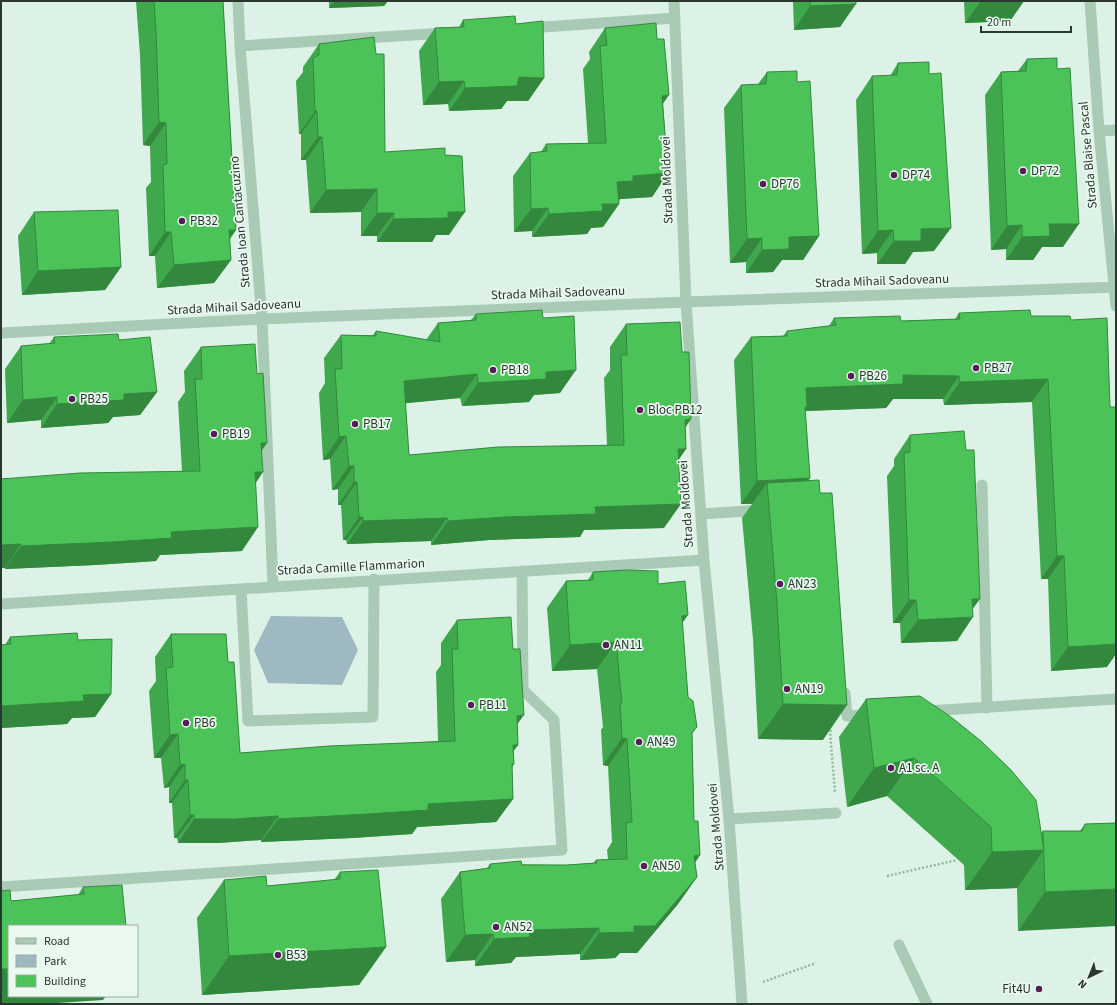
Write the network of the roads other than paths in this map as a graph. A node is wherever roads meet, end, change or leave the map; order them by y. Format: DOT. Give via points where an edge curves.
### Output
graph roads {
  1 [pos="238,1"];
  2 [pos="674,1"];
  3 [pos="1090,1"];
  4 [pos="675,18"];
  5 [pos="517,28"];
  6 [pos="454,32"];
  7 [pos="240,46"];
  8 [pos="1116,130"];
  9 [pos="1099,131"];
  10 [pos="1115,287"];
  11 [pos="686,302"];
  12 [pos="1116,306"];
  13 [pos="262,319"];
  14 [pos="1,333"];
  15 [pos="982,485"];
  16 [pos="772,509"];
  17 [pos="701,514"];
  18 [pos="704,560"];
  19 [pos="522,571"];
  20 [pos="374,579"];
  21 [pos="273,585"];
  22 [pos="241,589"];
  23 [pos="1,604"];
  24 [pos="844,685"];
  25 [pos="1116,699"];
  26 [pos="987,708"];
  27 [pos="917,712"];
  28 [pos="878,714"];
  29 [pos="836,813"];
  30 [pos="730,819"];
  31 [pos="1,887"];
  32 [pos="899,945"];
  33 [pos="742,1004"];
  34 [pos="927,1004"];
  1 -- 7 [label="street, Strada Ioan Cantacuzino"];
  2 -- 4 [label="street, Strada Moldovei"];
  3 -- 9 [label="street, Strada Blaise Pascal"];
  4 -- 5 [label="street"];
  4 -- 11 [label="street, Strada Moldovei"];
  6 -- 7 [label="street"];
  7 -- 13 [label="street, Strada Ioan Cantacuzino"];
  8 -- 9 [label="street"];
  9 -- 10 [label="street, Strada Blaise Pascal"];
  10 -- 11 [label="street, Strada Mihail Sadoveanu"];
  10 -- 12 [label="street, Strada Blaise Pascal"];
  11 -- 13 [label="street, Strada Mihail Sadoveanu"];
  11 -- 17 [label="street, Strada Moldovei"];
  13 -- 14 [label="street, Strada Mihail Sadoveanu"];
  13 -- 21 [label="street, Strada Ioan Cantacuzino"];
  15 -- 26 [label="street"];
  16 -- 17 [label="street"];
  17 -- 18 [label="street, Strada Moldovei"];
  18 -- 19 [label="street, Strada Camille Flammarion"];
  18 -- 30 [label="street, Strada Moldovei"];
  19 -- 20 [label="street, Strada Camille Flammarion"];
  19 -- 31 [label="street" via="523,690 554,720 562,850"];
  20 -- 21 [label="street, Strada Camille Flammarion"];
  20 -- 22 [label="street" via="373,717 248,721"];
  21 -- 22 [label="street, Strada Camille Flammarion"];
  22 -- 23 [label="street, Strada Camille Flammarion"];
  24 -- 28 [label="street" via="847,716"];
  25 -- 26 [label="street"];
  26 -- 27 [label="street"];
  29 -- 30 [label="street"];
  30 -- 33 [label="street, Strada Moldovei"];
  32 -- 34 [label="street"];
}
